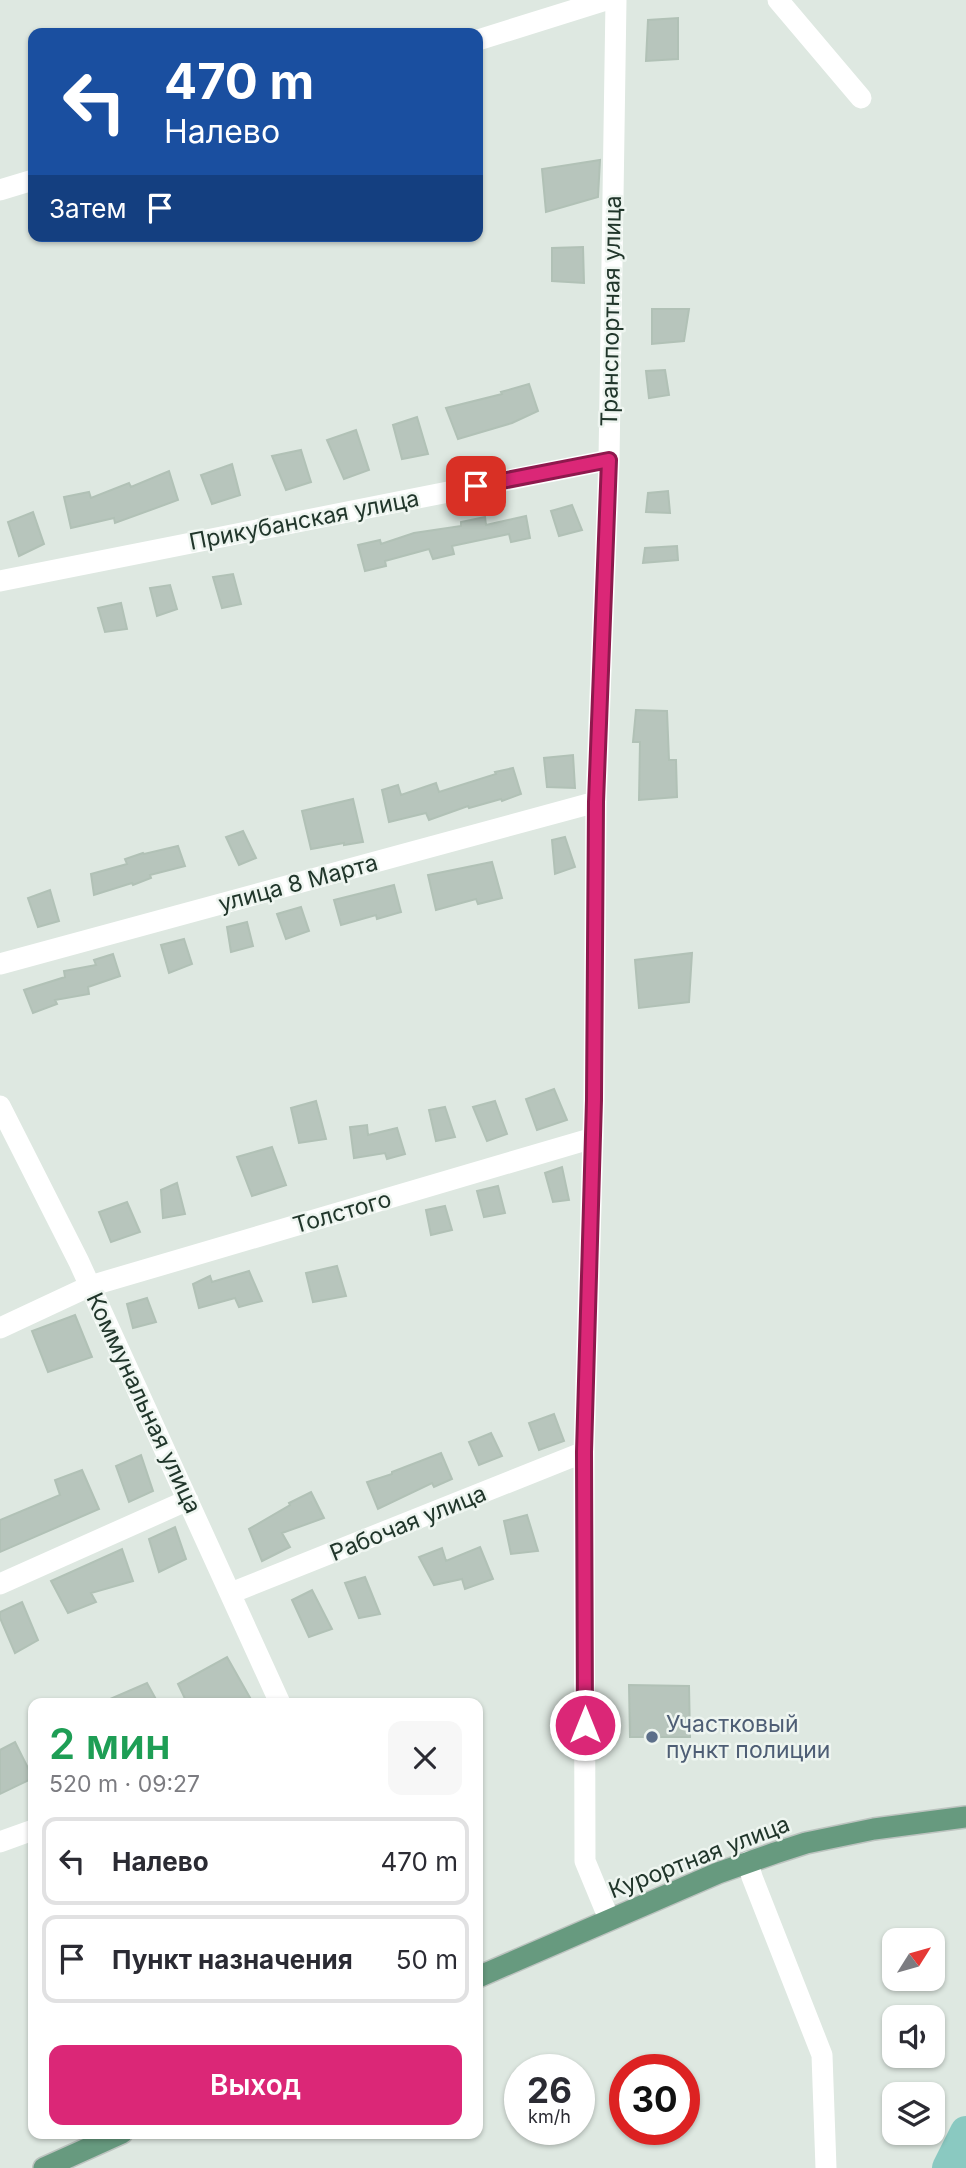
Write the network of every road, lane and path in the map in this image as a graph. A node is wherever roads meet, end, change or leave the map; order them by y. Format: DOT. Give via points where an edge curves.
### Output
graph roads {
  1 [pos="606,0"];
  2 [pos="616,0"];
  3 [pos="778,0"];
  4 [pos="483,38"];
  5 [pos="861,98"];
  6 [pos="28,182"];
  7 [pos="0,190"];
  8 [pos="609,460"];
  9 [pos="0,581"];
  10 [pos="596,802"];
  11 [pos="0,964"];
  12 [pos="0,1106"];
  13 [pos="593,1138"];
  14 [pos="90,1286"];
  15 [pos="0,1328"];
  16 [pos="584,1452"];
  17 [pos="188,1500"];
  18 [pos="0,1584"];
  19 [pos="231,1593"];
  20 [pos="277,1698"];
  21 [pos="957,1818"];
  22 [pos="28,1832"];
  23 [pos="0,1842"];
  24 [pos="748,1862"];
  25 [pos="609,1919"];
  26 [pos="483,1975"];
  27 [pos="109,2139"];
  28 [pos="44,2168"];
  29 [pos="826,2168"];
  1 -- 4 [label="street"];
  2 -- 8 [label="street, Транспортная улица"];
  3 -- 5 [label="street"];
  6 -- 7 [label="street"];
  8 -- 9 [label="street, Прикубанская улица"];
  8 -- 10 [label="street, Транспортная улица"];
  10 -- 11 [label="street, улица 8 Марта"];
  10 -- 13 [label="street, Транспортная улица"];
  12 -- 14 [label="street, Коммунальная улица"];
  13 -- 14 [label="street, Толстого"];
  13 -- 16 [label="street, Транспортная улица"];
  14 -- 15 [label="street, Толстого"];
  14 -- 17 [label="street, Коммунальная улица"];
  16 -- 19 [label="street, Рабочая улица"];
  16 -- 25 [label="street, Транспортная улица" via="585,1861"];
  17 -- 18 [label="street"];
  17 -- 19 [label="street, Коммунальная улица"];
  19 -- 20 [label="street, Коммунальная улица"];
  21 -- 24 [label="main road, Курортная улица" via="819,1840"];
  22 -- 23 [label="street"];
  24 -- 25 [label="main road, Курортная улица"];
  24 -- 29 [label="street" via="822,2055"];
  25 -- 26 [label="main road, Курортная улица"];
  27 -- 28 [label="main road"];
}
